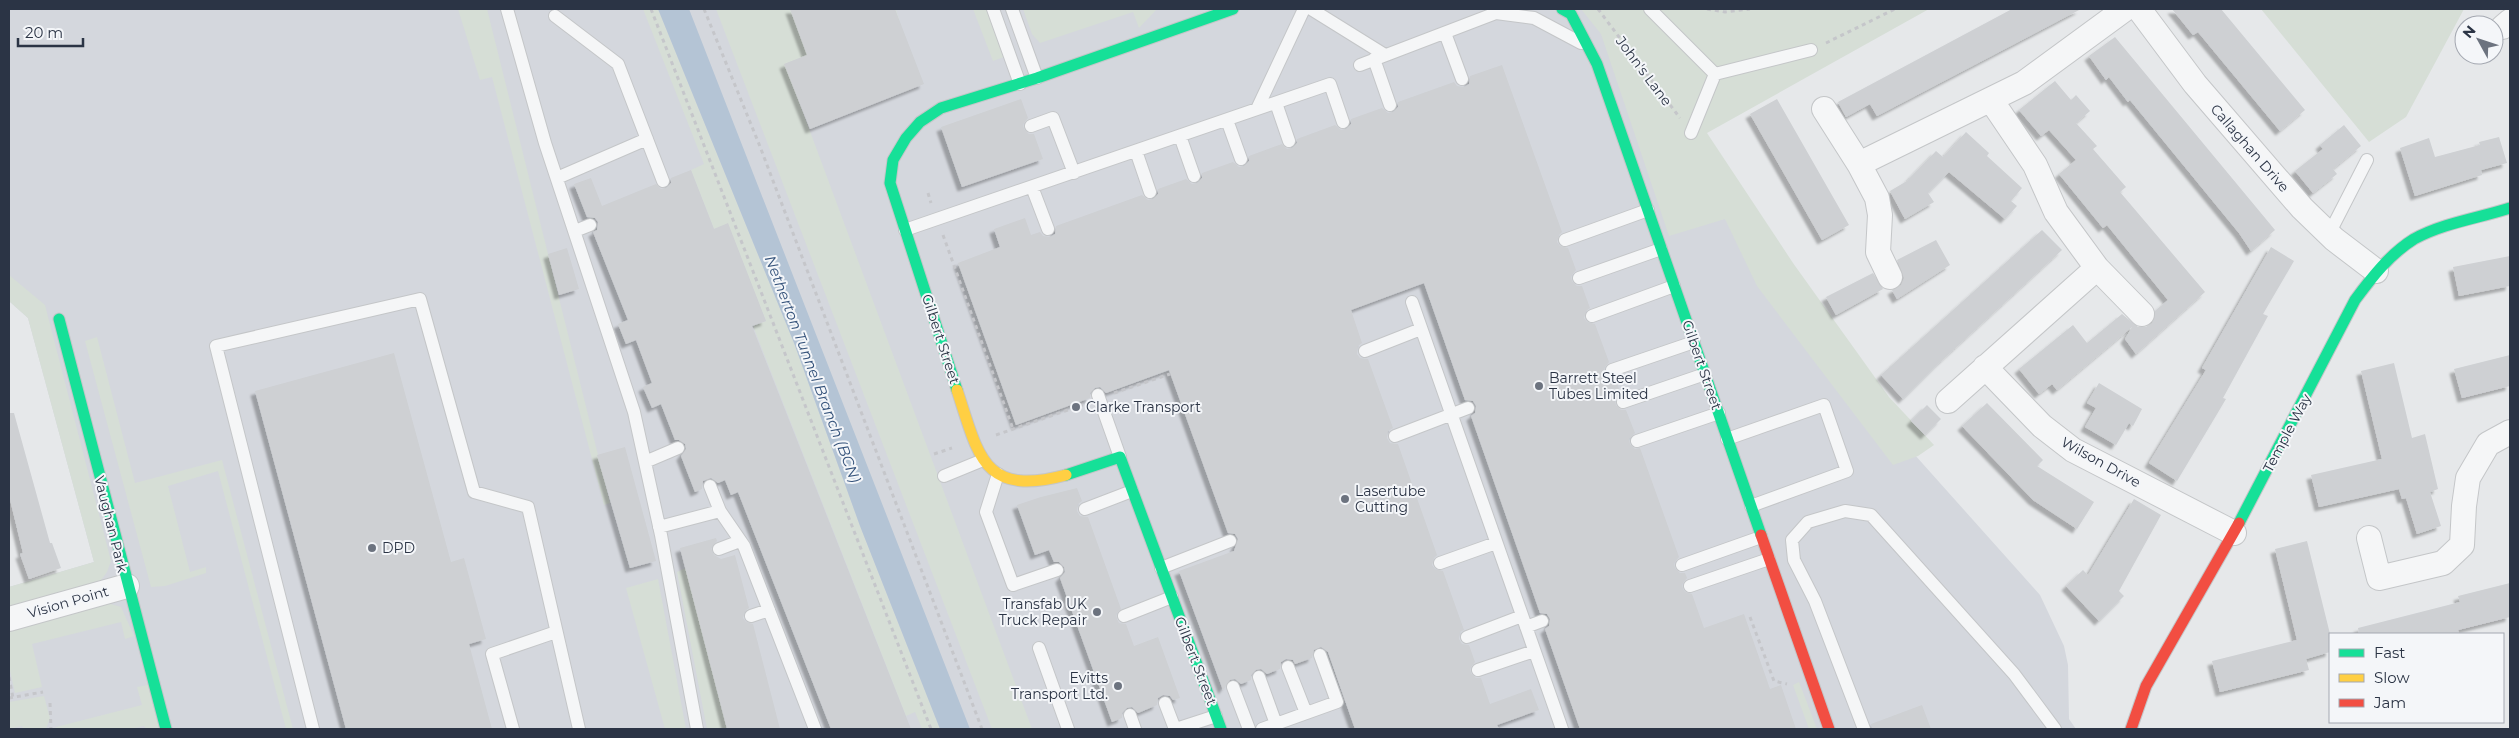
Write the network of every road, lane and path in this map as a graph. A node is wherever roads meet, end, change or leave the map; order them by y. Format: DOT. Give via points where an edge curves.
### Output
graph roads {
  1 [pos="508,9"];
  2 [pos="651,9"];
  3 [pos="704,9"];
  4 [pos="993,9"];
  5 [pos="1012,9"];
  6 [pos="1233,9"];
  7 [pos="1304,9"];
  8 [pos="1311,9"];
  9 [pos="1562,9"];
  10 [pos="1598,9"];
  11 [pos="1650,9"];
  12 [pos="1707,9"];
  13 [pos="1750,9"];
  14 [pos="1895,9"];
  15 [pos="2125,9"];
  16 [pos="2139,9"];
  17 [pos="1199,14"];
  18 [pos="555,16"];
  19 [pos="1445,33"];
  20 [pos="1587,46"];
  21 [pos="1811,50"];
  22 [pos="1380,57"];
  23 [pos="1360,64"];
  24 [pos="1715,74"];
  25 [pos="1037,78"];
  26 [pos="1462,79"];
  27 [pos="1020,84"];
  28 [pos="1991,100"];
  29 [pos="1276,103"];
  30 [pos="1390,105"];
  31 [pos="1824,108"];
  32 [pos="1257,109"];
  33 [pos="1227,120"];
  34 [pos="1343,122"];
  35 [pos="1031,126"];
  36 [pos="1691,132"];
  37 [pos="1180,136"];
  38 [pos="647,139"];
  39 [pos="1289,141"];
  40 [pos="1136,151"];
  41 [pos="1241,159"];
  42 [pos="2367,160"];
  43 [pos="1859,164"];
  44 [pos="1074,172"];
  45 [pos="1194,176"];
  46 [pos="557,178"];
  47 [pos="663,181"];
  48 [pos="1032,187"];
  49 [pos="928,192"];
  50 [pos="1150,192"];
  51 [pos="2510,208"];
  52 [pos="1648,210"];
  53 [pos="937,219"];
  54 [pos="590,225"];
  55 [pos="1048,229"];
  56 [pos="905,230"];
  57 [pos="574,231"];
  58 [pos="2329,234"];
  59 [pos="1565,240"];
  60 [pos="1661,249"];
  61 [pos="2097,268"];
  62 [pos="2376,272"];
  63 [pos="1890,277"];
  64 [pos="1579,278"];
  65 [pos="1674,286"];
  66 [pos="1412,302"];
  67 [pos="2142,314"];
  68 [pos="1592,316"];
  69 [pos="59,319"];
  70 [pos="1421,329"];
  71 [pos="1694,342"];
  72 [pos="1365,352"];
  73 [pos="1985,367"];
  74 [pos="1612,370"];
  75 [pos="1170,374"];
  76 [pos="1705,374"];
  77 [pos="1099,397"];
  78 [pos="1948,401"];
  79 [pos="1624,402"];
  80 [pos="1468,408"];
  81 [pos="1718,413"];
  82 [pos="1451,415"];
  83 [pos="1013,429"];
  84 [pos="2510,432"];
  85 [pos="1395,436"];
  86 [pos="1727,439"];
  87 [pos="974,441"];
  88 [pos="1637,441"];
  89 [pos="678,448"];
  90 [pos="934,454"];
  91 [pos="1120,457"];
  92 [pos="983,460"];
  93 [pos="645,462"];
  94 [pos="998,474"];
  95 [pos="944,476"];
  96 [pos="710,486"];
  97 [pos="1132,491"];
  98 [pos="1751,506"];
  99 [pos="1085,509"];
  100 [pos="720,511"];
  101 [pos="659,527"];
  102 [pos="2234,533"];
  103 [pos="1761,537"];
  104 [pos="2369,538"];
  105 [pos="1230,540"];
  106 [pos="740,541"];
  107 [pos="1496,543"];
  108 [pos="719,549"];
  109 [pos="1769,559"];
  110 [pos="1440,563"];
  111 [pos="1682,566"];
  112 [pos="1161,568"];
  113 [pos="1057,570"];
  114 [pos="127,586"];
  115 [pos="1690,586"];
  116 [pos="1172,597"];
  117 [pos="768,610"];
  118 [pos="751,616"];
  119 [pos="1124,616"];
  120 [pos="1750,617"];
  121 [pos="9,619"];
  122 [pos="1542,621"];
  123 [pos="1524,622"];
  124 [pos="556,632"];
  125 [pos="1466,638"];
  126 [pos="1039,648"];
  127 [pos="1534,651"];
  128 [pos="1320,655"];
  129 [pos="1288,667"];
  130 [pos="1478,670"];
  131 [pos="9,677"];
  132 [pos="1259,678"];
  133 [pos="1788,684"];
  134 [pos="1233,687"];
  135 [pos="43,692"];
  136 [pos="11,698"];
  137 [pos="50,703"];
  138 [pos="1165,703"];
  139 [pos="1306,713"];
  140 [pos="1130,716"];
  141 [pos="1216,716"];
  142 [pos="1276,724"];
  143 [pos="52,729"];
  144 [pos="166,729"];
  145 [pos="313,729"];
  146 [pos="513,729"];
  147 [pos="578,729"];
  148 [pos="696,729"];
  149 [pos="815,729"];
  150 [pos="931,729"];
  151 [pos="982,729"];
  152 [pos="1068,729"];
  153 [pos="1135,729"];
  154 [pos="1175,729"];
  155 [pos="1221,729"];
  156 [pos="1249,729"];
  157 [pos="1262,729"];
  158 [pos="1562,729"];
  159 [pos="1829,729"];
  160 [pos="1864,729"];
  161 [pos="2055,729"];
  162 [pos="2131,729"];
  1 -- 46 [label="lane"];
  2 -- 150 [label="path"];
  3 -- 151 [label="path" via="759,144"];
  4 -- 27 [label="lane"];
  5 -- 25 [label="lane"];
  6 -- 17 [label="street, Gilbert Street"];
  7 -- 32 [label="lane"];
  8 -- 22 [label="lane"];
  9 -- 20 [label="street, Gilbert Street" via="1571,14"];
  10 -- 36 [label="path, John's Lane"];
  11 -- 24 [label="lane"];
  12 -- 13 [label="path" via="1725,12"];
  14 -- 21 [label="path"];
  15 -- 28 [label="street" via="2024,83"];
  16 -- 58 [label="street, Callaghan Drive" via="2241,139"];
  17 -- 25 [label="street, Gilbert Street"];
  18 -- 38 [label="lane" via="618,64"];
  19 -- 20 [label="lane" via="1496,13 1534,18"];
  19 -- 22 [label="lane"];
  19 -- 26 [label="lane"];
  20 -- 52 [label="street, Gilbert Street" via="1597,64"];
  21 -- 24 [label="lane"];
  22 -- 23 [label="lane"];
  22 -- 30 [label="lane"];
  24 -- 36 [label="lane"];
  25 -- 27 [label="street, Gilbert Street"];
  27 -- 56 [label="street, Gilbert Street" via="941,108 920,122 906,138 893,160 890,183"];
  28 -- 43 [label="street"];
  28 -- 61 [label="street" via="2035,165 2056,212"];
  29 -- 32 [label="lane"];
  29 -- 34 [label="lane" via="1330,84"];
  29 -- 39 [label="lane"];
  31 -- 43 [label="street"];
  32 -- 33 [label="lane"];
  33 -- 37 [label="lane"];
  33 -- 41 [label="lane"];
  35 -- 44 [label="lane" via="1053,118"];
  37 -- 40 [label="lane"];
  37 -- 45 [label="lane"];
  38 -- 46 [label="lane"];
  38 -- 47 [label="lane"];
  40 -- 44 [label="lane"];
  40 -- 50 [label="lane"];
  42 -- 58 [label="lane"];
  43 -- 63 [label="street" via="1876,198 1880,215 1878,252"];
  44 -- 48 [label="lane"];
  46 -- 57 [label="lane"];
  48 -- 53 [label="lane"];
  48 -- 55 [label="lane"];
  49 -- 53 [label="path"];
  51 -- 62 [label="street, Temple Way" via="2424,235 2403,248"];
  52 -- 59 [label="lane"];
  52 -- 60 [label="street, Gilbert Street"];
  53 -- 56 [label="lane"];
  53 -- 83 [label="path"];
  54 -- 57 [label="lane"];
  56 -- 87 [label="street, Gilbert Street"];
  57 -- 93 [label="lane" via="634,412"];
  58 -- 62 [label="street, Callaghan Drive"];
  60 -- 64 [label="lane"];
  60 -- 65 [label="street, Gilbert Street"];
  61 -- 67 [label="street"];
  61 -- 73 [label="street"];
  62 -- 102 [label="street, Temple Way" via="2355,300"];
  65 -- 68 [label="lane"];
  65 -- 71 [label="street, Gilbert Street"];
  66 -- 70 [label="lane"];
  69 -- 114 [label="street, Vaughan Park"];
  70 -- 72 [label="lane"];
  70 -- 82 [label="lane"];
  71 -- 74 [label="lane"];
  71 -- 76 [label="street, Gilbert Street"];
  73 -- 78 [label="street"];
  73 -- 102 [label="street, Wilson Drive" via="2042,426 2073,450"];
  75 -- 77 [label="path"];
  76 -- 79 [label="lane"];
  76 -- 81 [label="street, Gilbert Street"];
  77 -- 83 [label="path"];
  77 -- 91 [label="lane"];
  80 -- 82 [label="lane"];
  81 -- 86 [label="street, Gilbert Street"];
  81 -- 88 [label="lane"];
  82 -- 85 [label="lane"];
  82 -- 107 [label="lane"];
  83 -- 87 [label="path"];
  84 -- 104 [label="street" via="2488,444 2468,478 2462,545 2443,563 2379,578"];
  86 -- 98 [label="street, Gilbert Street"];
  86 -- 98 [label="lane" via="1824,405 1839,446 1847,471"];
  87 -- 90 [label="path"];
  87 -- 92 [label="street, Gilbert Street"];
  89 -- 93 [label="lane"];
  91 -- 94 [label="street, Gilbert Street" via="1036,483 1018,482"];
  91 -- 97 [label="street, Gilbert Street"];
  92 -- 94 [label="street, Gilbert Street"];
  92 -- 95 [label="lane"];
  93 -- 101 [label="lane"];
  94 -- 113 [label="lane" via="986,512 1013,585"];
  96 -- 100 [label="lane"];
  97 -- 99 [label="lane"];
  97 -- 112 [label="street, Gilbert Street"];
  98 -- 103 [label="street, Gilbert Street"];
  100 -- 101 [label="lane"];
  100 -- 106 [label="lane"];
  101 -- 148 [label="lane"];
  102 -- 162 [label="street, Temple Way" via="2146,686"];
  103 -- 109 [label="street, Gilbert Street"];
  103 -- 111 [label="lane"];
  105 -- 112 [label="lane"];
  106 -- 108 [label="lane"];
  106 -- 117 [label="lane"];
  107 -- 110 [label="lane"];
  107 -- 123 [label="lane"];
  109 -- 115 [label="lane"];
  109 -- 159 [label="street, Gilbert Street"];
  112 -- 116 [label="street, Gilbert Street"];
  114 -- 121 [label="street, Vision Point"];
  114 -- 144 [label="street, Vaughan Park"];
  116 -- 119 [label="lane"];
  116 -- 141 [label="street, Gilbert Street"];
  117 -- 118 [label="lane"];
  117 -- 149 [label="lane"];
  120 -- 133 [label="path" via="1774,681"];
  122 -- 123 [label="lane"];
  123 -- 125 [label="lane"];
  123 -- 127 [label="lane"];
  124 -- 145 [label="lane" via="528,507 474,492 420,300 216,346"];
  124 -- 146 [label="lane" via="492,654"];
  124 -- 147 [label="lane"];
  126 -- 152 [label="lane"];
  127 -- 130 [label="lane"];
  127 -- 158 [label="lane"];
  128 -- 139 [label="lane" via="1337,702"];
  129 -- 139 [label="lane"];
  131 -- 136 [label="path"];
  132 -- 142 [label="lane"];
  134 -- 156 [label="lane"];
  135 -- 136 [label="path"];
  137 -- 143 [label="path"];
  138 -- 154 [label="lane"];
  139 -- 142 [label="lane"];
  140 -- 153 [label="lane"];
  141 -- 154 [label="lane"];
  141 -- 155 [label="street, Gilbert Street"];
  142 -- 157 [label="lane"];
  160 -- 161 [label="lane" via="1815,601 1794,560 1792,540 1808,522 1845,511 1871,515 2014,674"];
}
